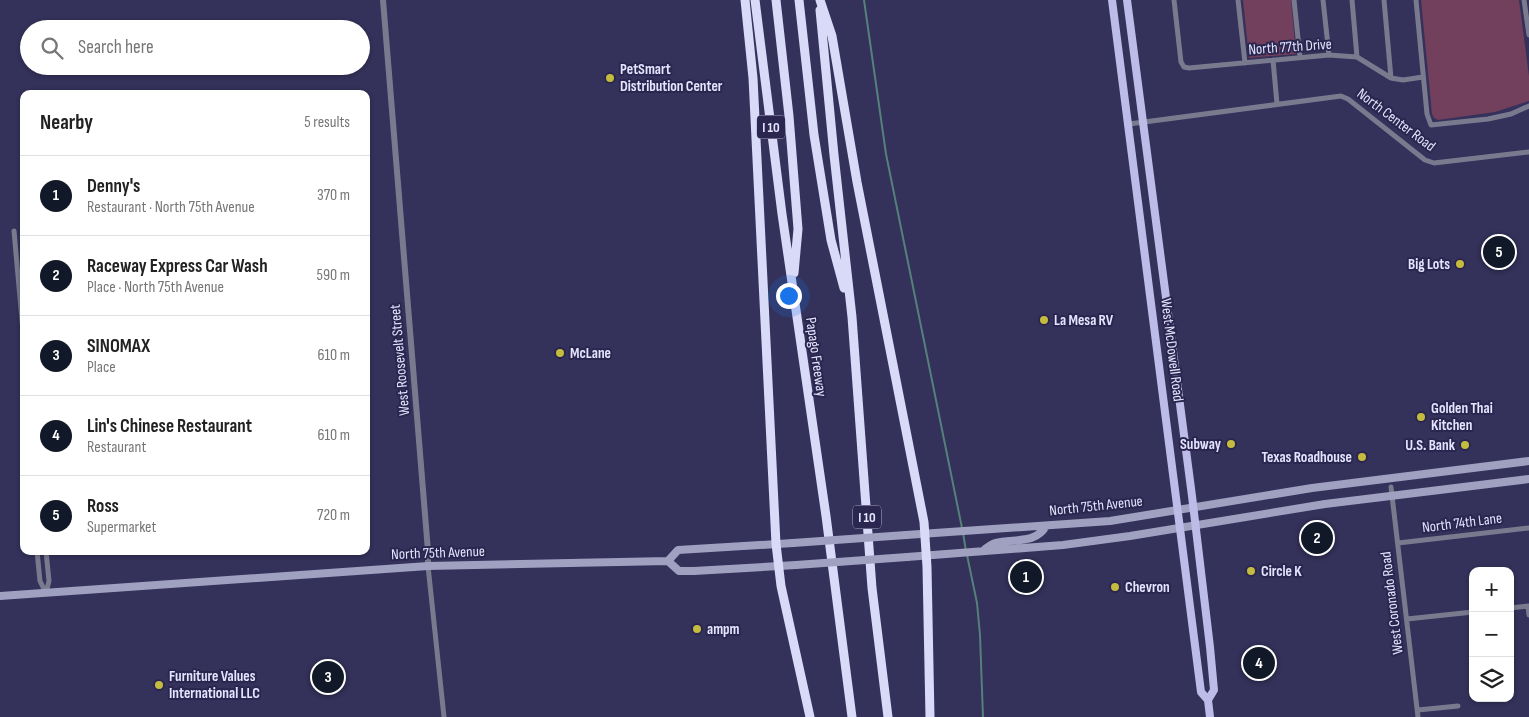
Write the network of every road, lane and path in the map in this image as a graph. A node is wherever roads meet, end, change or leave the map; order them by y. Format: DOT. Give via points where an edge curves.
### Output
graph roads {
  1 [pos="383,0"];
  2 [pos="745,0"];
  3 [pos="755,0"];
  4 [pos="776,0"];
  5 [pos="799,0"];
  6 [pos="819,0"];
  7 [pos="1112,0"];
  8 [pos="1127,0"];
  9 [pos="1174,0"];
  10 [pos="1238,0"];
  11 [pos="1294,0"];
  12 [pos="1324,0"];
  13 [pos="1352,0"];
  14 [pos="1384,0"];
  15 [pos="1416,0"];
  16 [pos="1524,0"];
  17 [pos="1527,7"];
  18 [pos="1529,34"];
  19 [pos="1329,55"];
  20 [pos="1300,57"];
  21 [pos="1357,57"];
  22 [pos="1273,60"];
  23 [pos="1245,63"];
  24 [pos="1423,77"];
  25 [pos="1391,78"];
  26 [pos="1277,104"];
  27 [pos="1529,106"];
  28 [pos="1143,121"];
  29 [pos="1128,124"];
  30 [pos="1529,152"];
  31 [pos="14,231"];
  32 [pos="792,287"];
  33 [pos="20,298"];
  34 [pos="852,317"];
  35 [pos="1529,462"];
  36 [pos="1529,480"];
  37 [pos="1391,487"];
  38 [pos="1392,496"];
  39 [pos="1193,508"];
  40 [pos="1178,511"];
  41 [pos="1046,526"];
  42 [pos="1196,526"];
  43 [pos="1180,528"];
  44 [pos="1529,528"];
  45 [pos="924,534"];
  46 [pos="1398,543"];
  47 [pos="776,544"];
  48 [pos="980,551"];
  49 [pos="37,555"];
  50 [pos="46,555"];
  51 [pos="926,556"];
  52 [pos="668,561"];
  53 [pos="428,566"];
  54 [pos="779,566"];
  55 [pos="46,593"];
  56 [pos="0,596"];
  57 [pos="1528,606"];
  58 [pos="1514,608"];
  59 [pos="1469,612"];
  60 [pos="1529,615"];
  61 [pos="1407,620"];
  62 [pos="1208,700"];
  63 [pos="1458,706"];
  64 [pos="1418,710"];
  65 [pos="444,717"];
  66 [pos="810,717"];
  67 [pos="852,717"];
  68 [pos="888,717"];
  69 [pos="930,717"];
  70 [pos="1210,717"];
  71 [pos="1418,717"];
  1 -- 53 [label="street, West Roosevelt Street"];
  2 -- 47 [label="highway" via="752,78"];
  3 -- 32 [label="highway, Papago Freeway / I 10"];
  4 -- 32 [label="highway" via="798,229"];
  5 -- 34 [label="highway" via="814,135 830,230"];
  6 -- 34 [label="highway, I 10"];
  6 -- 45 [label="highway" via="832,36"];
  7 -- 29 [label="main road, West McDowell Road"];
  8 -- 28 [label="main road, West McDowell Road"];
  9 -- 23 [label="street, North 77th Drive" via="1184,67"];
  10 -- 23 [label="street"];
  11 -- 20 [label="street"];
  12 -- 19 [label="street"];
  13 -- 21 [label="street"];
  14 -- 25 [label="street"];
  15 -- 24 [label="street"];
  16 -- 17 [label="street"];
  17 -- 18 [label="street"];
  19 -- 20 [label="street, North 77th Drive"];
  19 -- 21 [label="street, North 77th Drive"];
  20 -- 22 [label="street, North 77th Drive"];
  21 -- 25 [label="street, North 77th Drive"];
  22 -- 23 [label="street, North 77th Drive"];
  22 -- 26 [label="street"];
  24 -- 25 [label="street"];
  24 -- 27 [label="street" via="1431,125 1511,114"];
  26 -- 28 [label="street, North Center Road"];
  26 -- 30 [label="street, North Center Road" via="1341,96 1434,164"];
  28 -- 29 [label="street, North Center Road"];
  28 -- 39 [label="main road, West McDowell Road"];
  29 -- 40 [label="main road, West McDowell Road"];
  31 -- 33 [label="street"];
  32 -- 67 [label="highway, Papago Freeway / I 10"];
  34 -- 68 [label="highway, I 10" via="872,588"];
  35 -- 39 [label="main road, North 75th Avenue" via="1312,488"];
  36 -- 38 [label="main road, North 75th Avenue"];
  37 -- 38 [label="street, West Coronado Road"];
  38 -- 42 [label="main road, North 75th Avenue"];
  38 -- 46 [label="street, West Coronado Road"];
  39 -- 40 [label="main road, North 75th Avenue"];
  39 -- 42 [label="main road, West McDowell Road"];
  40 -- 41 [label="main road, North 75th Avenue"];
  40 -- 43 [label="main road, West McDowell Road"];
  41 -- 45 [label="main road, North 75th Avenue"];
  41 -- 48 [label="main road" via="1029,539 994,544"];
  42 -- 43 [label="main road, North 75th Avenue"];
  42 -- 62 [label="main road, West McDowell Road" via="1214,690"];
  43 -- 48 [label="main road, North 75th Avenue" via="1064,545"];
  43 -- 62 [label="main road, West McDowell Road" via="1201,692"];
  44 -- 46 [label="street, North 74th Lane"];
  45 -- 47 [label="main road, North 75th Avenue, bridge"];
  45 -- 51 [label="highway"];
  46 -- 61 [label="street, West Coronado Road"];
  47 -- 52 [label="main road, North 75th Avenue" via="678,550"];
  47 -- 54 [label="highway"];
  48 -- 51 [label="main road, North 75th Avenue"];
  49 -- 55 [label="street" via="40,581"];
  50 -- 55 [label="street" via="49,581"];
  51 -- 54 [label="main road, North 75th Avenue, bridge"];
  51 -- 69 [label="highway"];
  52 -- 53 [label="main road, North 75th Avenue"];
  52 -- 54 [label="main road, North 75th Avenue" via="679,571"];
  53 -- 55 [label="main road, North 75th Avenue"];
  53 -- 65 [label="street, West Roosevelt Street"];
  54 -- 66 [label="highway"];
  55 -- 56 [label="main road, North 75th Avenue"];
  57 -- 58 [label="street"];
  57 -- 60 [label="street"];
  59 -- 61 [label="street"];
  61 -- 64 [label="street, West Coronado Road"];
  62 -- 70 [label="main road, West McDowell Road"];
  63 -- 64 [label="street"];
  64 -- 71 [label="street, West Coronado Road"];
}
